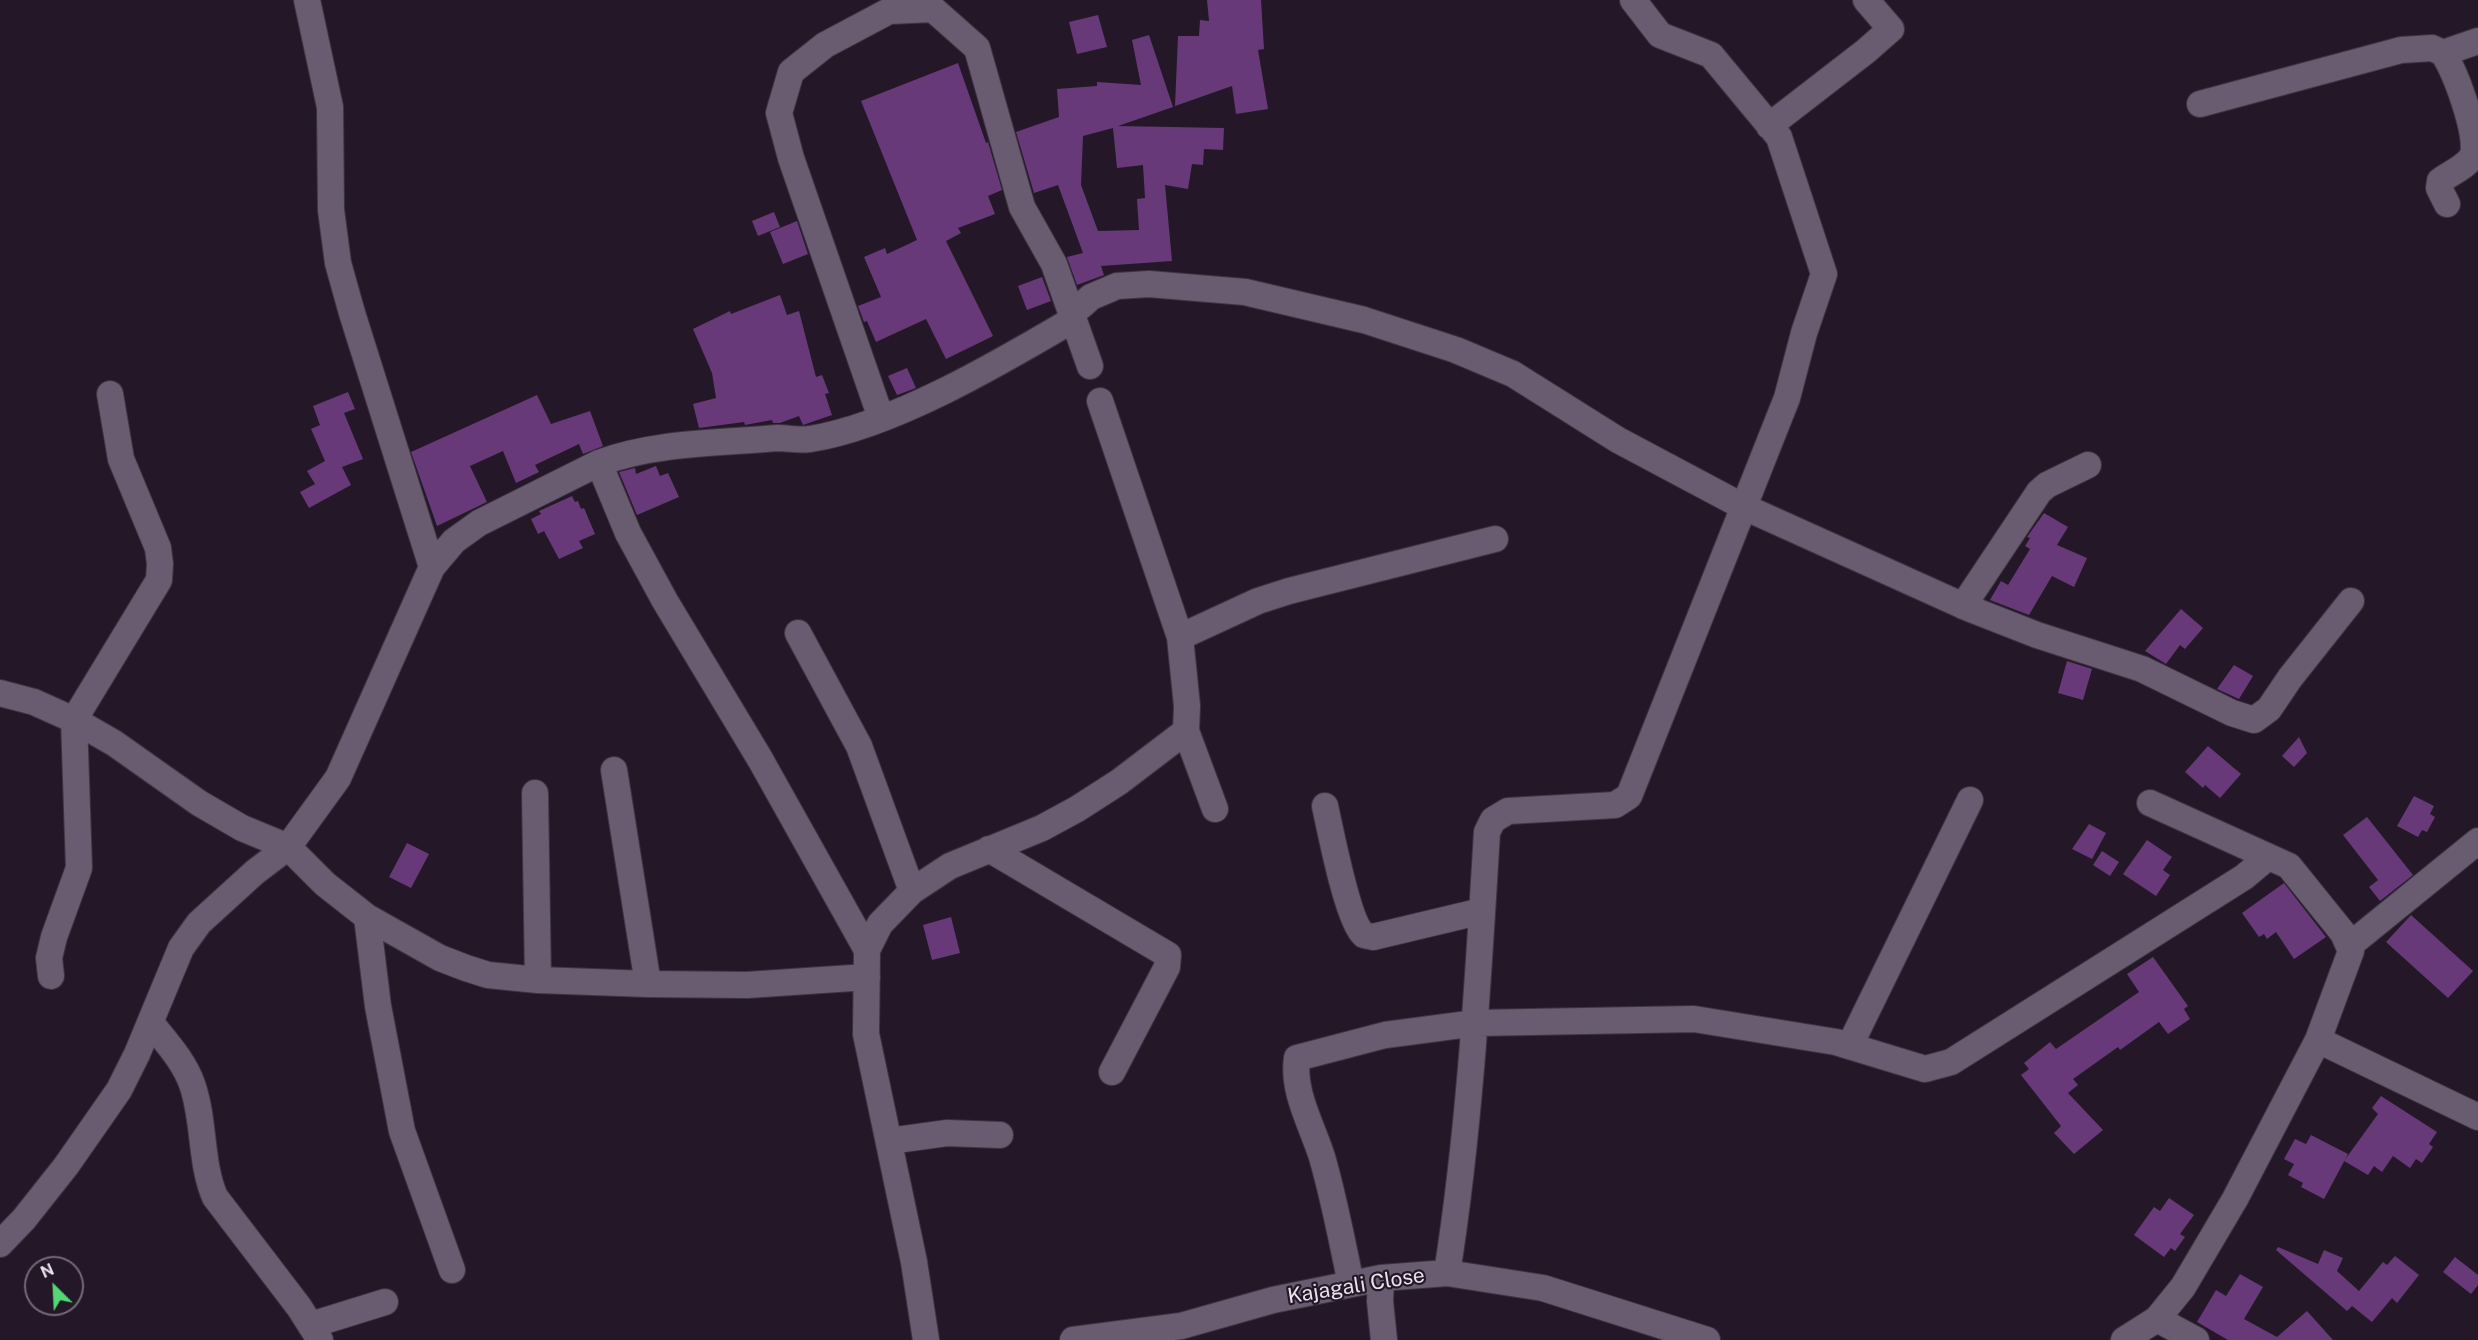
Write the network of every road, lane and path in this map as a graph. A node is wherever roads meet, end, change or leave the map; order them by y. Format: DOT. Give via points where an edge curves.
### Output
graph roads {
  1 [pos="307,0"];
  2 [pos="1633,0"];
  3 [pos="1866,0"];
  4 [pos="2478,41"];
  5 [pos="2444,53"];
  6 [pos="2200,104"];
  7 [pos="1769,126"];
  8 [pos="2447,204"];
  9 [pos="1077,313"];
  10 [pos="1090,366"];
  11 [pos="110,394"];
  12 [pos="1100,401"];
  13 [pos="881,418"];
  14 [pos="599,463"];
  15 [pos="2088,465"];
  16 [pos="1742,506"];
  17 [pos="1495,539"];
  18 [pos="432,567"];
  19 [pos="2351,601"];
  20 [pos="1963,606"];
  21 [pos="798,633"];
  22 [pos="1180,637"];
  23 [pos="0,693"];
  24 [pos="74,720"];
  25 [pos="1186,731"];
  26 [pos="614,770"];
  27 [pos="535,793"];
  28 [pos="1970,800"];
  29 [pos="2150,803"];
  30 [pos="1325,806"];
  31 [pos="1215,809"];
  32 [pos="2478,841"];
  33 [pos="288,847"];
  34 [pos="989,849"];
  35 [pos="2268,857"];
  36 [pos="912,891"];
  37 [pos="1482,911"];
  38 [pos="367,917"];
  39 [pos="2350,945"];
  40 [pos="867,950"];
  41 [pos="51,976"];
  42 [pos="867,976"];
  43 [pos="538,980"];
  44 [pos="648,984"];
  45 [pos="151,1023"];
  46 [pos="1476,1023"];
  47 [pos="2318,1040"];
  48 [pos="1850,1045"];
  49 [pos="1112,1072"];
  50 [pos="2478,1117"];
  51 [pos="1000,1135"];
  52 [pos="889,1141"];
  53 [pos="0,1244"];
  54 [pos="452,1270"];
  55 [pos="1447,1273"];
  56 [pos="1381,1278"];
  57 [pos="1351,1284"];
  58 [pos="385,1302"];
  59 [pos="2157,1319"];
  60 [pos="315,1333"];
  61 [pos="930,1340"];
  62 [pos="1073,1340"];
  63 [pos="1384,1340"];
  64 [pos="1707,1340"];
  65 [pos="2124,1340"];
  66 [pos="2196,1340"];
  1 -- 18 [label="street" via="330,107 331,210 339,263"];
  2 -- 7 [label="street" via="1660,35 1711,56"];
  3 -- 7 [label="street" via="1891,29"];
  4 -- 5 [label="street"];
  5 -- 6 [label="street" via="2432,48 2401,50"];
  5 -- 8 [label="street" via="2475,129 2474,155 2466,165 2440,180 2439,188"];
  7 -- 16 [label="street" via="1779,137 1824,274 1788,398"];
  9 -- 10 [label="street"];
  9 -- 13 [label="street" via="934,394"];
  9 -- 13 [label="street" via="1022,207 976,48 933,9 889,11 825,45 790,72 779,113"];
  9 -- 16 [label="street" via="1091,297 1117,286 1199,287 1245,292 1395,329 1513,374 1618,440"];
  11 -- 24 [label="street" via="121,459 158,548 159,580"];
  12 -- 22 [label="street"];
  13 -- 14 [label="street" via="806,440 784,438 665,447"];
  14 -- 18 [label="street" via="478,523 454,541"];
  14 -- 40 [label="street" via="628,533 665,601"];
  15 -- 20 [label="street" via="2039,492"];
  16 -- 20 [label="street"];
  16 -- 37 [label="street" via="1629,796 1615,806 1508,812 1493,820 1487,832"];
  17 -- 22 [label="street" via="1289,591"];
  18 -- 33 [label="street" via="338,778"];
  19 -- 20 [label="street" via="2269,709 2254,720 2142,669"];
  21 -- 36 [label="street" via="859,746"];
  22 -- 25 [label="street"];
  23 -- 24 [label="street" via="34,702"];
  24 -- 33 [label="street" via="114,743 199,804"];
  24 -- 41 [label="street" via="79,868 49,958"];
  25 -- 31 [label="street"];
  25 -- 34 [label="street" via="1077,808 1042,828"];
  26 -- 44 [label="street"];
  27 -- 43 [label="street"];
  28 -- 48 [label="street"];
  29 -- 35 [label="street"];
  30 -- 37 [label="street" via="1340,873 1364,935 1373,937"];
  32 -- 39 [label="street"];
  33 -- 38 [label="street" via="325,884"];
  33 -- 45 [label="street" via="199,923 166,979"];
  34 -- 36 [label="street" via="950,866"];
  34 -- 49 [label="street" via="1168,956 1167,967"];
  35 -- 39 [label="street" via="2289,866"];
  35 -- 48 [label="street" via="2244,877 1951,1062 1924,1069"];
  36 -- 40 [label="street" via="880,924"];
  37 -- 46 [label="street"];
  38 -- 43 [label="street" via="440,958 466,968 488,975"];
  38 -- 54 [label="street" via="378,1006 402,1131"];
  39 -- 47 [label="street" via="2349,958"];
  40 -- 42 [label="street"];
  42 -- 44 [label="street" via="747,985"];
  42 -- 52 [label="street" via="866,1034"];
  43 -- 44 [label="street"];
  45 -- 53 [label="street" via="100,1119 24,1220"];
  45 -- 60 [label="street" via="180,1060 192,1083 210,1185 216,1197"];
  46 -- 48 [label="street" via="1694,1019"];
  46 -- 55 [label="street" via="1461,1182"];
  46 -- 57 [label="street" via="1385,1035 1297,1058 1298,1086 1324,1167"];
  47 -- 50 [label="street"];
  47 -- 59 [label="street" via="2235,1199 2183,1287"];
  51 -- 52 [label="street" via="947,1133"];
  52 -- 61 [label="street"];
  55 -- 56 [label="street, Kajagali Close"];
  55 -- 64 [label="street, Kajagali Close" via="1543,1288"];
  56 -- 57 [label="street, Kajagali Close"];
  56 -- 63 [label="street"];
  57 -- 62 [label="street, Kajagali Close" via="1273,1300 1181,1326"];
  58 -- 60 [label="street"];
  59 -- 65 [label="street"];
  59 -- 66 [label="street"];
}
